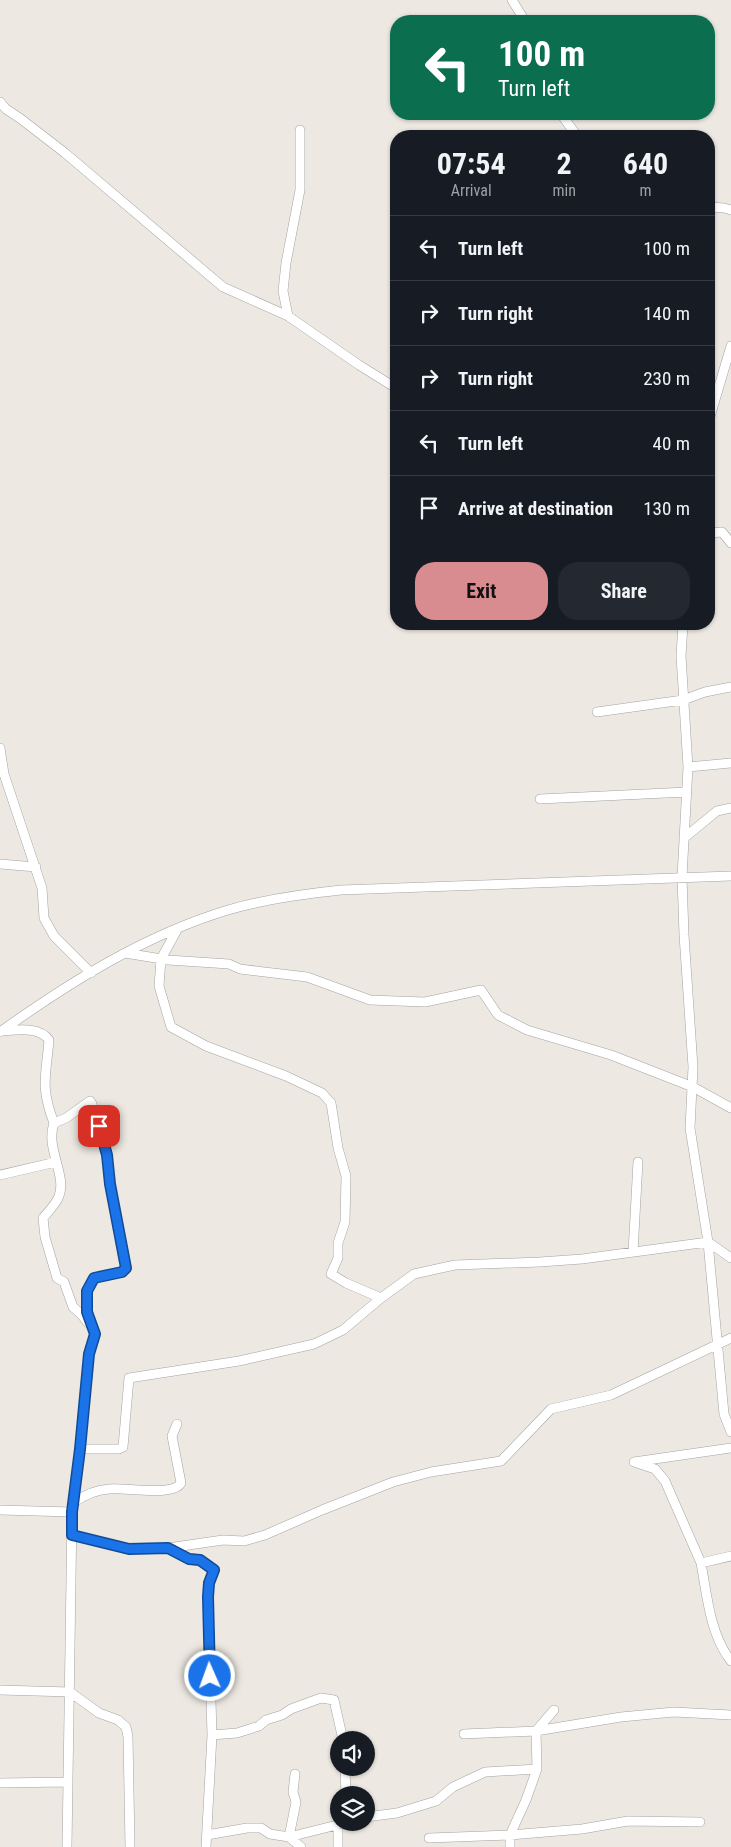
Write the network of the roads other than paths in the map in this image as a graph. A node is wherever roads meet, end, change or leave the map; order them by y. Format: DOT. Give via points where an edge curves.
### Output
graph roads {
  1 [pos="512,0"];
  2 [pos="521,15"];
  3 [pos="0,102"];
  4 [pos="300,130"];
  5 [pos="715,207"];
  6 [pos="731,210"];
  7 [pos="288,316"];
  8 [pos="731,346"];
  9 [pos="390,384"];
  10 [pos="715,400"];
  11 [pos="715,533"];
  12 [pos="731,543"];
  13 [pos="683,630"];
  14 [pos="731,687"];
  15 [pos="684,700"];
  16 [pos="597,712"];
  17 [pos="0,748"];
  18 [pos="731,763"];
  19 [pos="688,767"];
  20 [pos="686,792"];
  21 [pos="540,799"];
  22 [pos="731,808"];
  23 [pos="684,838"];
  24 [pos="0,864"];
  25 [pos="36,867"];
  26 [pos="731,876"];
  27 [pos="682,877"];
  28 [pos="178,928"];
  29 [pos="125,953"];
  30 [pos="161,959"];
  31 [pos="91,973"];
  32 [pos="1,1031"];
  33 [pos="693,1088"];
  34 [pos="731,1108"];
  35 [pos="54,1123"];
  36 [pos="56,1162"];
  37 [pos="638,1162"];
  38 [pos="0,1175"];
  39 [pos="708,1242"];
  40 [pos="633,1252"];
  41 [pos="731,1258"];
  42 [pos="381,1298"];
  43 [pos="95,1334"];
  44 [pos="731,1338"];
  45 [pos="719,1343"];
  46 [pos="176,1424"];
  47 [pos="731,1432"];
  48 [pos="731,1448"];
  49 [pos="80,1449"];
  50 [pos="72,1508"];
  51 [pos="0,1510"];
  52 [pos="72,1535"];
  53 [pos="168,1548"];
  54 [pos="731,1556"];
  55 [pos="701,1563"];
  56 [pos="729,1655"];
  57 [pos="0,1690"];
  58 [pos="70,1692"];
  59 [pos="554,1710"];
  60 [pos="731,1715"];
  61 [pos="340,1731"];
  62 [pos="536,1731"];
  63 [pos="464,1734"];
  64 [pos="212,1735"];
  65 [pos="536,1769"];
  66 [pos="295,1774"];
  67 [pos="68,1782"];
  68 [pos="0,1783"];
  69 [pos="375,1817"];
  70 [pos="700,1822"];
  71 [pos="330,1825"];
  72 [pos="338,1831"];
  73 [pos="207,1835"];
  74 [pos="510,1835"];
  75 [pos="289,1837"];
  76 [pos="428,1838"];
  77 [pos="67,1847"];
  78 [pos="130,1847"];
  79 [pos="206,1847"];
  80 [pos="302,1847"];
  81 [pos="338,1847"];
  82 [pos="510,1847"];
  1 -- 2 [label="street"];
  3 -- 7 [label="street" via="223,287"];
  4 -- 7 [label="street" via="300,190 283,291"];
  5 -- 6 [label="street"];
  7 -- 9 [label="street"];
  8 -- 10 [label="street"];
  11 -- 12 [label="street" via="722,532"];
  13 -- 15 [label="street"];
  14 -- 15 [label="street"];
  15 -- 16 [label="street"];
  15 -- 19 [label="street"];
  17 -- 25 [label="street" via="4,774"];
  18 -- 19 [label="street"];
  19 -- 20 [label="street"];
  20 -- 21 [label="street"];
  20 -- 23 [label="street"];
  22 -- 23 [label="street" via="717,810"];
  23 -- 27 [label="street"];
  24 -- 25 [label="street"];
  25 -- 31 [label="street" via="42,888 44,918 54,936"];
  26 -- 27 [label="street"];
  27 -- 28 [label="street" via="341,890 303,894 229,910"];
  27 -- 33 [label="street"];
  28 -- 29 [label="street"];
  28 -- 30 [label="street"];
  29 -- 30 [label="street"];
  29 -- 31 [label="street"];
  30 -- 33 [label="street" via="229,964 240,969 307,976 370,1000 425,1002 481,990 498,1015 526,1030 611,1055"];
  30 -- 42 [label="street" via="159,986 171,1027 206,1046 286,1076 322,1094 331,1103 346,1176 345,1222 338,1243 338,1258 331,1274"];
  31 -- 32 [label="street"];
  32 -- 35 [label="street" via="30,1030 46,1035 49,1040 44,1082 46,1103"];
  33 -- 34 [label="street"];
  33 -- 39 [label="street" via="690,1128"];
  35 -- 36 [label="street" via="51,1132"];
  35 -- 43 [label="street" via="90,1101 107,1155 126,1268 122,1272 94,1278 87,1291 87,1312"];
  36 -- 38 [label="street"];
  36 -- 43 [label="street" via="60,1194 43,1218 45,1237 57,1278 64,1282 73,1306"];
  37 -- 40 [label="street"];
  39 -- 40 [label="street"];
  39 -- 41 [label="street"];
  39 -- 45 [label="street"];
  40 -- 42 [label="street" via="582,1259 456,1265 414,1274"];
  42 -- 49 [label="street" via="343,1330 314,1344 239,1361 129,1378 124,1447"];
  43 -- 49 [label="street" via="89,1354"];
  44 -- 45 [label="street"];
  45 -- 47 [label="street" via="724,1414"];
  45 -- 53 [label="street" via="612,1395 551,1409 501,1461 431,1472 393,1482 244,1541 224,1540"];
  46 -- 50 [label="street" via="172,1436 180,1486 162,1491 99,1490 84,1495"];
  48 -- 55 [label="street" via="634,1462 655,1469 665,1481"];
  49 -- 50 [label="street"];
  50 -- 51 [label="street"];
  50 -- 52 [label="street"];
  52 -- 53 [label="street" via="129,1549"];
  52 -- 58 [label="street"];
  53 -- 64 [label="street" via="189,1559 200,1560 214,1570 208,1597"];
  54 -- 55 [label="street"];
  55 -- 56 [label="street" via="715,1630"];
  57 -- 58 [label="street"];
  58 -- 67 [label="street"];
  58 -- 78 [label="street" via="98,1713 118,1720 126,1727"];
  59 -- 62 [label="street"];
  60 -- 62 [label="street" via="674,1712"];
  61 -- 64 [label="street" via="334,1700 321,1698 266,1720 259,1726"];
  62 -- 63 [label="street"];
  62 -- 65 [label="street"];
  64 -- 73 [label="street"];
  65 -- 69 [label="street" via="485,1772 453,1787 436,1802"];
  65 -- 74 [label="street"];
  66 -- 75 [label="street" via="293,1792 296,1802"];
  67 -- 68 [label="street"];
  67 -- 77 [label="street"];
  70 -- 74 [label="street" via="628,1821 582,1829"];
  71 -- 75 [label="street"];
  72 -- 81 [label="street"];
  73 -- 75 [label="street" via="261,1828 270,1834"];
  73 -- 79 [label="street"];
  74 -- 76 [label="street"];
  74 -- 82 [label="street"];
  75 -- 80 [label="street"];
}
